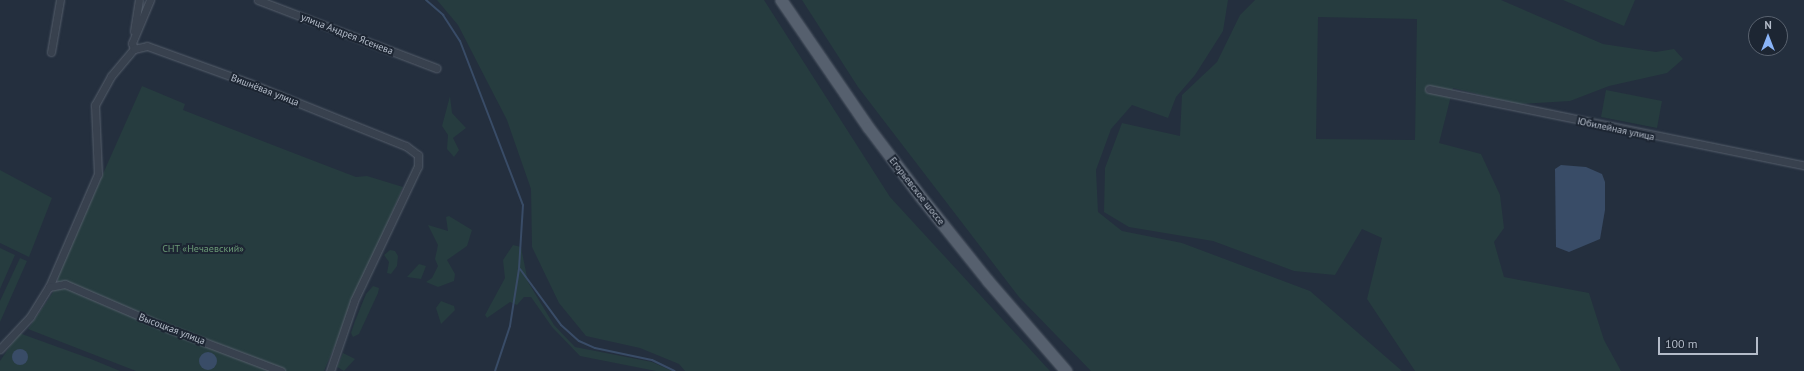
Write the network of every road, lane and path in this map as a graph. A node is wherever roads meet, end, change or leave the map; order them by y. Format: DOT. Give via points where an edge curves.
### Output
graph roads {
  1 [pos="60,0"];
  2 [pos="139,0"];
  3 [pos="150,0"];
  4 [pos="258,0"];
  5 [pos="781,0"];
  6 [pos="133,46"];
  7 [pos="51,52"];
  8 [pos="436,68"];
  9 [pos="1429,89"];
  10 [pos="1804,165"];
  11 [pos="49,287"];
  12 [pos="0,350"];
  13 [pos="280,371"];
  14 [pos="330,371"];
  15 [pos="1066,371"];
  1 -- 7 [label="street"];
  2 -- 6 [label="street"];
  3 -- 6 [label="street"];
  4 -- 8 [label="street, улица Андрея Ясенева"];
  5 -- 15 [label="main road, Егорьевское шоссе" via="868,127 920,196 988,281"];
  6 -- 11 [label="street" via="111,76 95,105 98,174"];
  6 -- 14 [label="street, Вишнёвая улица" via="147,46 249,83 406,146 418,155 418,166 354,301"];
  9 -- 10 [label="street, Юбилейная улица"];
  11 -- 12 [label="street" via="30,317"];
  11 -- 13 [label="street, Высоцкая улица" via="65,284 167,328"];
}
